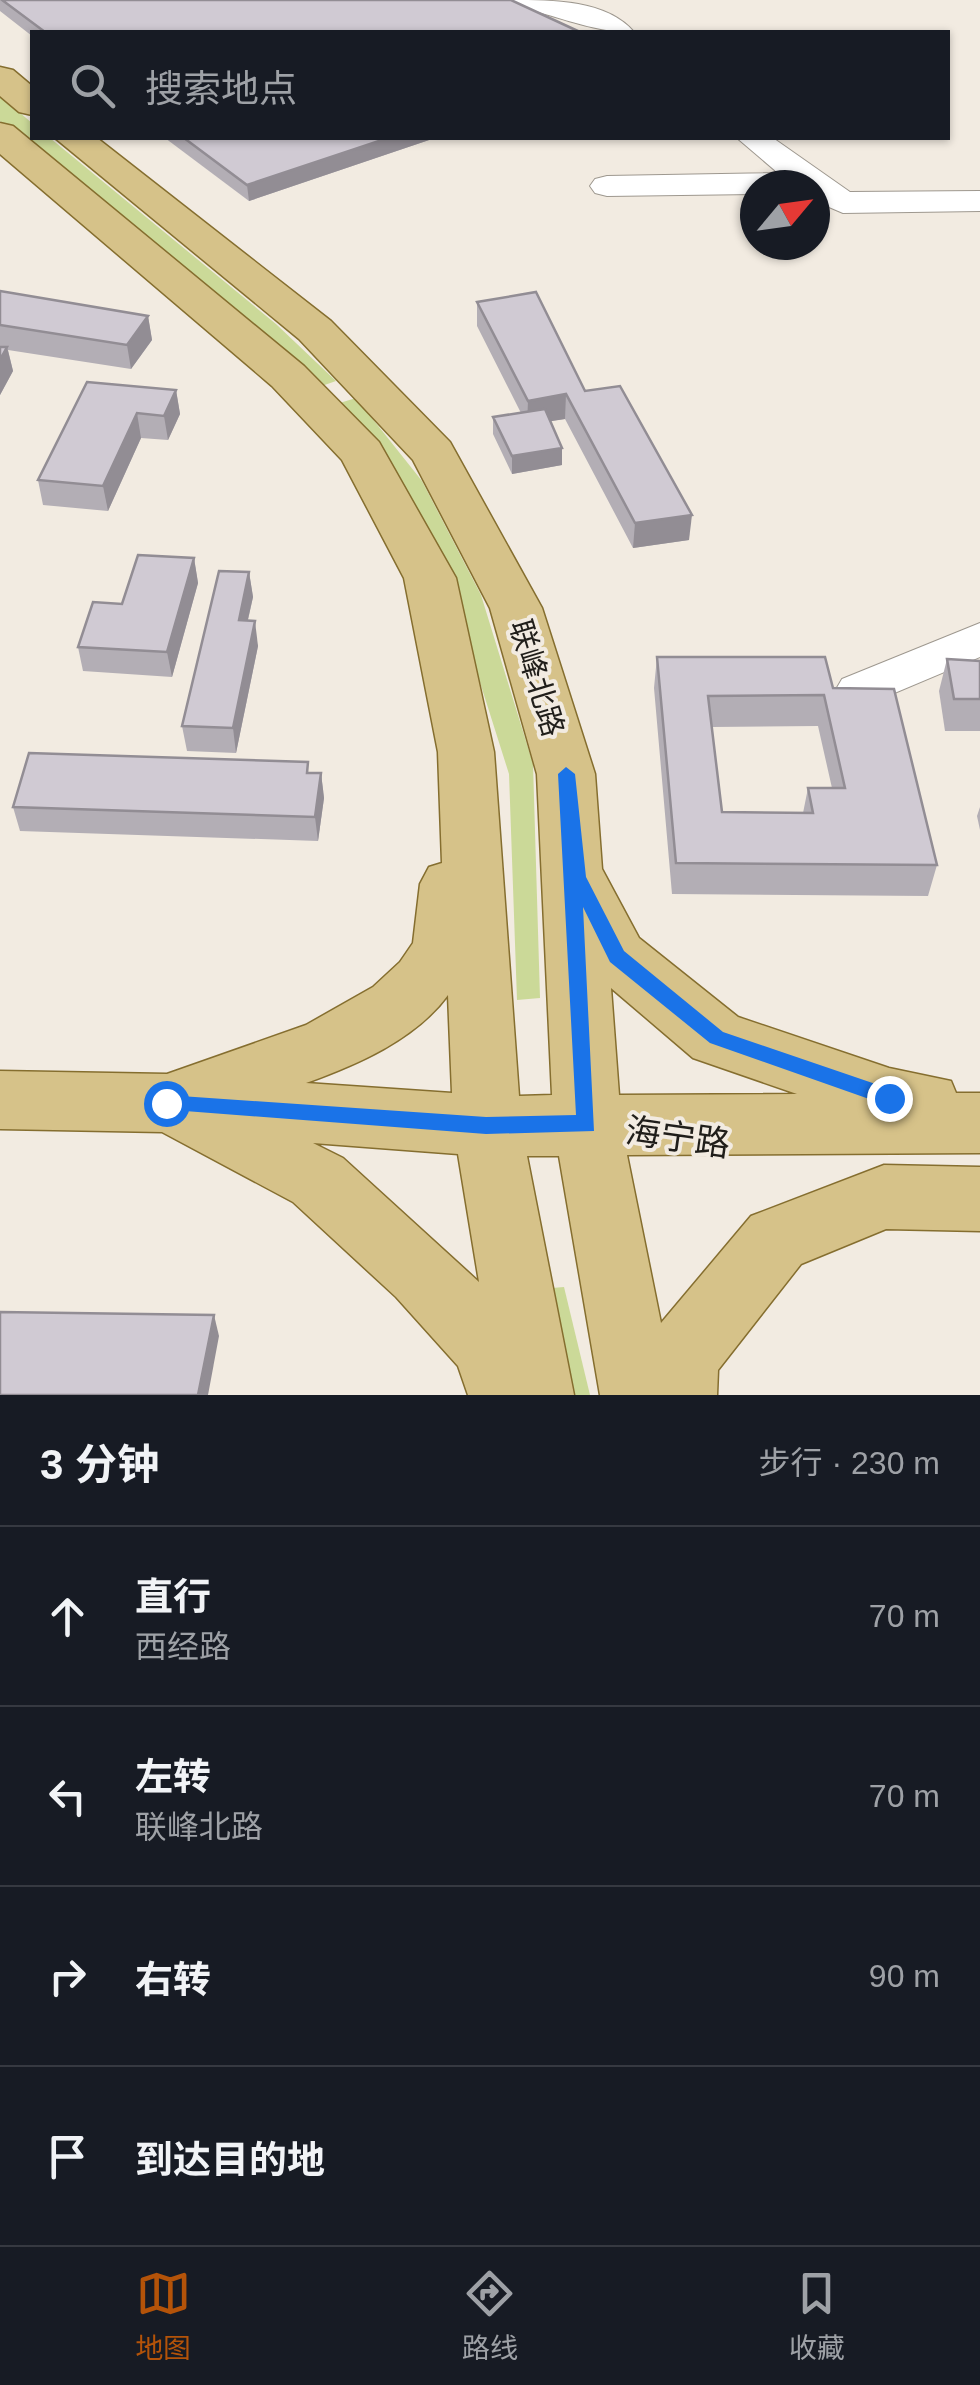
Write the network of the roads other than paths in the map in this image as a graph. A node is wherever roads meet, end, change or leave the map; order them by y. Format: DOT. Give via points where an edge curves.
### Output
graph roads {
  1 [pos="527,0"];
  2 [pos="617,30"];
  3 [pos="0,78"];
  4 [pos="30,102"];
  5 [pos="0,134"];
  6 [pos="77,140"];
  7 [pos="756,140"];
  8 [pos="794,170"];
  9 [pos="740,185"];
  10 [pos="606,186"];
  11 [pos="830,195"];
  12 [pos="980,200"];
  13 [pos="980,639"];
  14 [pos="859,691"];
  15 [pos="466,752"];
  16 [pos="566,774"];
  17 [pos="0,1100"];
  18 [pos="166,1103"];
  19 [pos="980,1108"];
  20 [pos="980,1123"];
  21 [pos="587,1124"];
  22 [pos="486,1126"];
  23 [pos="980,1180"];
  24 [pos="980,1199"];
  25 [pos="506,1395"];
  26 [pos="536,1395"];
  27 [pos="638,1395"];
  28 [pos="679,1395"];
  1 -- 2 [label="street" via="598,16"];
  3 -- 4 [label="main road"];
  5 -- 15 [label="main road" via="288,376 362,453 430,578"];
  6 -- 16 [label="main road, 联峰北路" via="316,330 433,452 516,608"];
  7 -- 8 [label="street"];
  9 -- 10 [label="street"];
  11 -- 12 [label="street" via="843,203"];
  13 -- 14 [label="street"];
  15 -- 18 [label="main road" via="442,951 400,1005 330,1044"];
  15 -- 22 [label="main road"];
  16 -- 19 [label="main road" via="577,877 617,956 716,1038 889,1098"];
  16 -- 21 [label="main road, 联峰北路"];
  17 -- 18 [label="main road"];
  18 -- 22 [label="main road"];
  18 -- 25 [label="main road" via="318,1180 422,1273 488,1344"];
  20 -- 21 [label="main road, 海宁路"];
  21 -- 22 [label="main road"];
  21 -- 23 [label="main road, 海宁路"];
  21 -- 27 [label="main road, 联峰北路"];
  22 -- 26 [label="main road"];
  24 -- 28 [label="main road" via="884,1197 776,1240 681,1357"];
}
